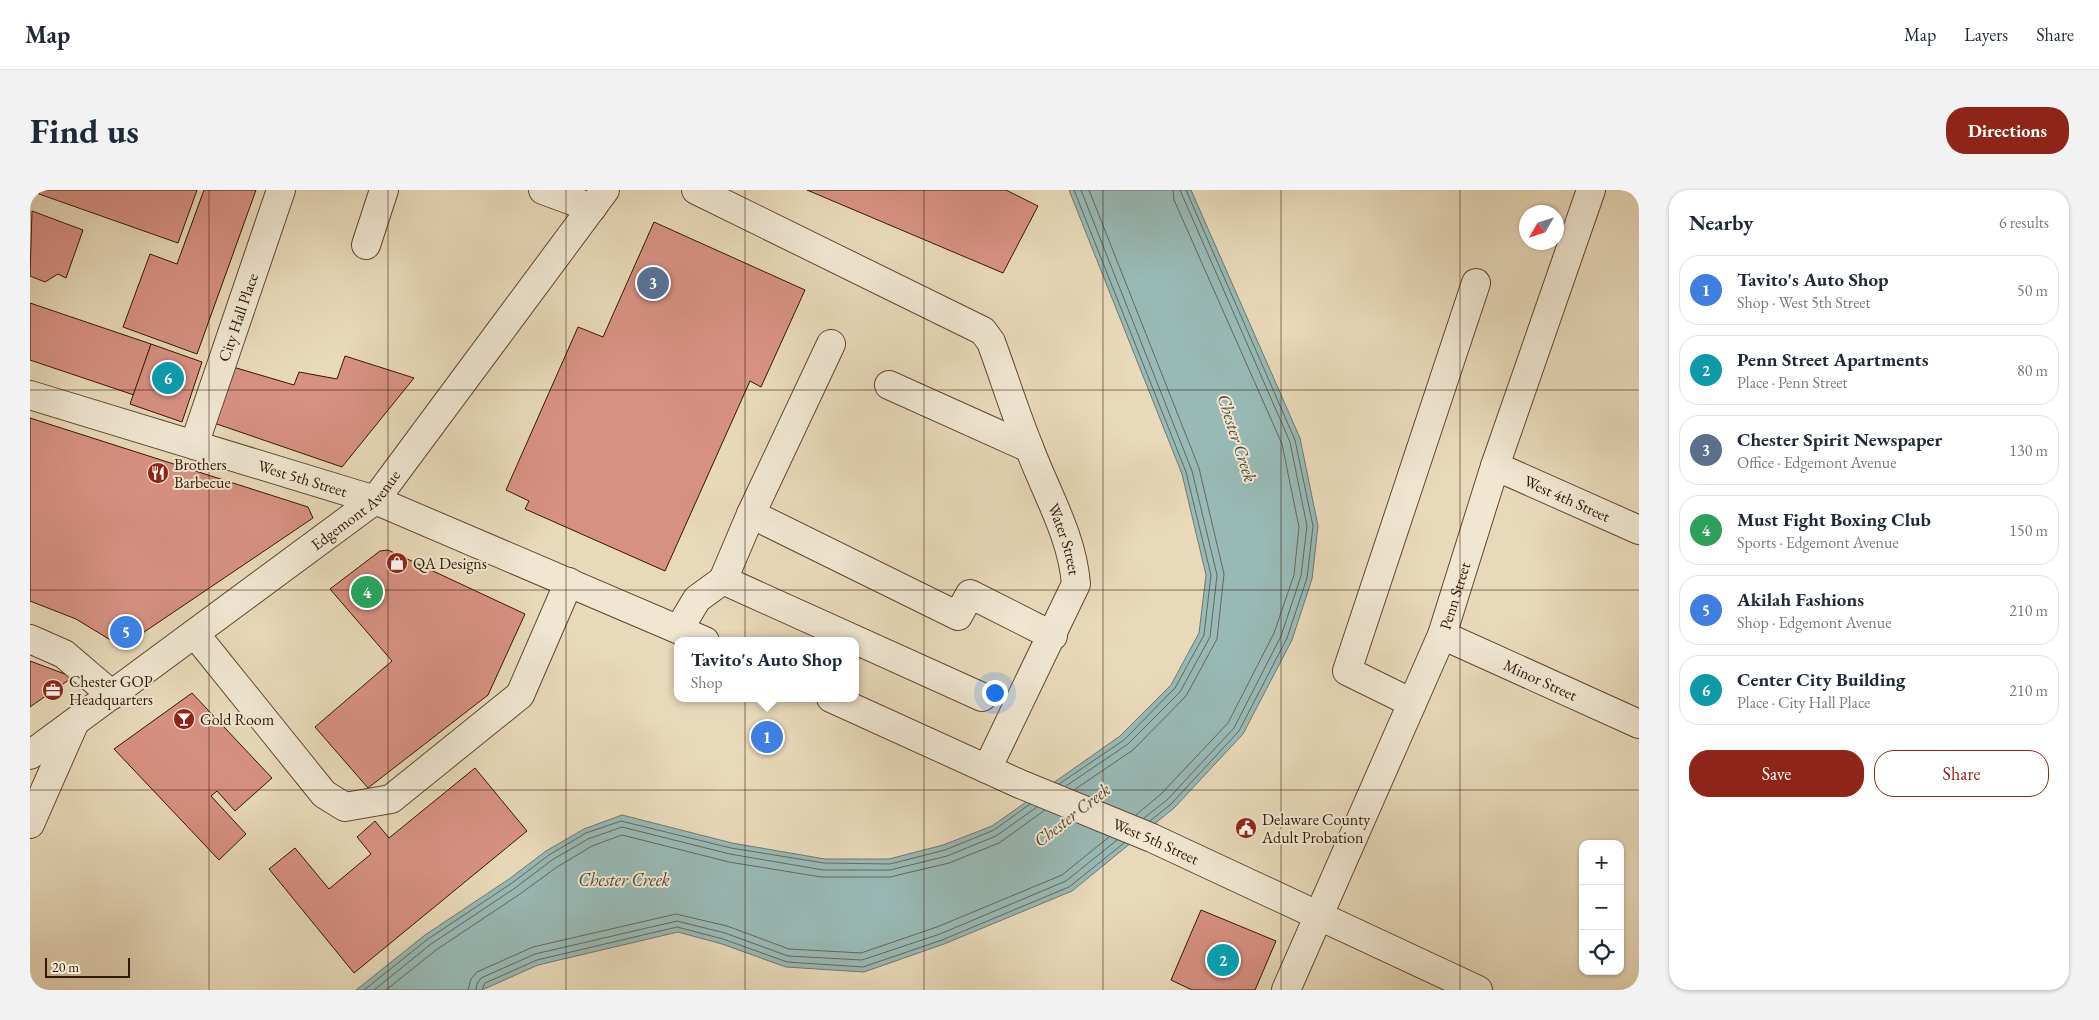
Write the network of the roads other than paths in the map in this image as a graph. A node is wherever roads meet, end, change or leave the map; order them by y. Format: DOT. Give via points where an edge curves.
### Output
graph roads {
  1 [pos="281,190"];
  2 [pos="384,190"];
  3 [pos="543,190"];
  4 [pos="696,190"];
  5 [pos="1591,190"];
  6 [pos="599,199"];
  7 [pos="366,245"];
  8 [pos="1476,283"];
  9 [pos="831,344"];
  10 [pos="889,385"];
  11 [pos="30,395"];
  12 [pos="194,445"];
  13 [pos="1029,448"];
  14 [pos="1495,466"];
  15 [pos="376,500"];
  16 [pos="751,514"];
  17 [pos="1639,530"];
  18 [pos="723,580"];
  19 [pos="569,582"];
  20 [pos="679,629"];
  21 [pos="195,634"];
  22 [pos="1442,635"];
  23 [pos="1053,636"];
  24 [pos="696,637"];
  25 [pos="849,637"];
  26 [pos="30,640"];
  27 [pos="859,641"];
  28 [pos="112,695"];
  29 [pos="982,697"];
  30 [pos="840,702"];
  31 [pos="1412,703"];
  32 [pos="74,724"];
  33 [pos="1639,724"];
  34 [pos="30,755"];
  35 [pos="987,770"];
  36 [pos="30,824"];
  37 [pos="1319,916"];
  38 [pos="1286,990"];
  39 [pos="1478,990"];
  1 -- 12 [label="street, City Hall Place"];
  2 -- 7 [label="street"];
  3 -- 6 [label="street"];
  4 -- 13 [label="street, Water Street" via="983,331 991,342"];
  5 -- 14 [label="street, Penn Street"];
  6 -- 15 [label="street, Edgemont Avenue"];
  8 -- 31 [label="street" via="1347,670"];
  9 -- 16 [label="street"];
  10 -- 13 [label="street"];
  11 -- 12 [label="street, West 5th Street"];
  12 -- 15 [label="street, West 5th Street"];
  13 -- 23 [label="street, Water Street" via="1065,532 1074,563 1076,584"];
  14 -- 17 [label="street, West 4th Street"];
  14 -- 22 [label="street, Penn Street"];
  15 -- 19 [label="street, West 5th Street"];
  15 -- 21 [label="street, Edgemont Avenue"];
  16 -- 18 [label="street"];
  16 -- 23 [label="street" via="958,616 970,594"];
  18 -- 20 [label="street" via="698,599"];
  18 -- 25 [label="street"];
  19 -- 20 [label="street, West 5th Street"];
  19 -- 21 [label="street" via="520,695 390,799 345,807 324,794"];
  20 -- 24 [label="street, West 5th Street"];
  21 -- 28 [label="street, Edgemont Avenue"];
  22 -- 31 [label="street, Penn Street"];
  22 -- 33 [label="street, Minor Street"];
  23 -- 35 [label="street, Water Street"];
  26 -- 28 [label="street" via="64,654"];
  27 -- 29 [label="street"];
  28 -- 32 [label="street, Edgemont Avenue"];
  30 -- 35 [label="street, West 5th Street"];
  31 -- 37 [label="street, Penn Street"];
  32 -- 34 [label="street, Edgemont Avenue"];
  32 -- 36 [label="street"];
  35 -- 37 [label="street, West 5th Street" via="1152,838"];
  37 -- 38 [label="street, Penn Street"];
  37 -- 39 [label="street, West 5th Street"];
}
